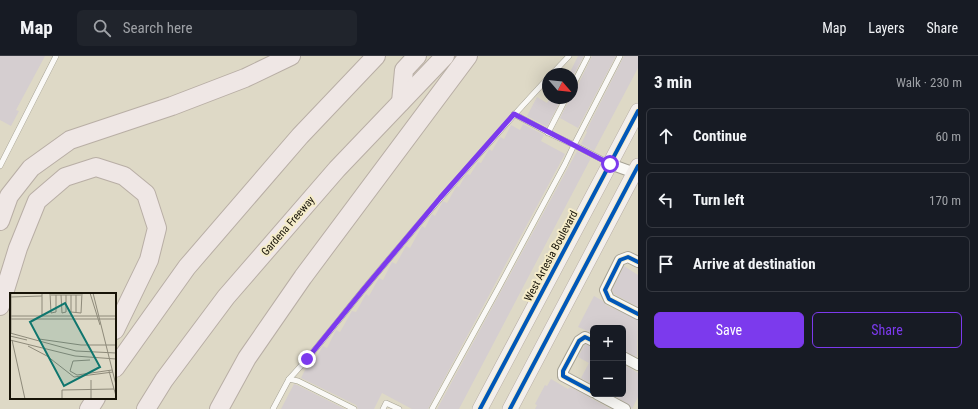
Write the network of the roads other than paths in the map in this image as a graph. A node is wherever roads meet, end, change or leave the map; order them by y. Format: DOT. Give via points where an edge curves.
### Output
graph roads {
  1 [pos="56,56"];
  2 [pos="291,56"];
  3 [pos="376,56"];
  4 [pos="417,56"];
  5 [pos="445,56"];
  6 [pos="468,56"];
  7 [pos="569,56"];
  8 [pos="588,56"];
  9 [pos="620,56"];
  10 [pos="558,68"];
  11 [pos="578,75"];
  12 [pos="542,84"];
  13 [pos="402,102"];
  14 [pos="563,104"];
  15 [pos="638,111"];
  16 [pos="514,114"];
  17 [pos="548,133"];
  18 [pos="574,144"];
  19 [pos="610,164"];
  20 [pos="0,166"];
  21 [pos="637,171"];
  22 [pos="0,221"];
  23 [pos="638,262"];
  24 [pos="0,306"];
  25 [pos="638,314"];
  26 [pos="116,328"];
  27 [pos="589,339"];
  28 [pos="626,359"];
  29 [pos="638,365"];
  30 [pos="116,367"];
  31 [pos="290,379"];
  32 [pos="590,390"];
  33 [pos="603,397"];
  34 [pos="84,399"];
  35 [pos="95,399"];
  36 [pos="79,409"];
  37 [pos="88,409"];
  38 [pos="146,409"];
  39 [pos="219,409"];
  40 [pos="274,409"];
  41 [pos="354,409"];
  42 [pos="384,409"];
  43 [pos="399,409"];
  44 [pos="432,409"];
  45 [pos="480,409"];
  46 [pos="510,409"];
  47 [pos="625,409"];
  1 -- 20 [label="lane"];
  2 -- 22 [label="highway" via="238,81 70,140 31,168 9,196"];
  3 -- 30 [label="highway" via="300,136 187,268"];
  4 -- 13 [label="highway" via="404,70"];
  5 -- 13 [label="highway, Gardena Freeway"];
  6 -- 39 [label="highway" via="303,278 247,358"];
  7 -- 10 [label="lane"];
  8 -- 11 [label="lane"];
  9 -- 18 [label="lane"];
  12 -- 16 [label="lane"];
  13 -- 38 [label="highway, Gardena Freeway" via="337,169 226,297 164,380"];
  14 -- 17 [label="lane"];
  15 -- 19 [label="main road, West Artesia Boulevard"];
  16 -- 17 [label="lane"];
  16 -- 31 [label="lane" via="440,198"];
  17 -- 18 [label="lane"];
  18 -- 19 [label="lane"];
  18 -- 44 [label="lane"];
  19 -- 21 [label="street"];
  19 -- 45 [label="main road, West Artesia Boulevard"];
  21 -- 46 [label="main road"];
  23 -- 25 [label="street" via="628,257 620,260 605,290 609,299"];
  24 -- 26 [label="highway" via="18,248 37,201 65,177 96,168 124,176 146,194 157,228 150,260"];
  27 -- 32 [label="street" via="579,341 563,371 563,376"];
  28 -- 29 [label="street"];
  31 -- 40 [label="lane"];
  31 -- 41 [label="lane"];
  33 -- 47 [label="street"];
  34 -- 36 [label="highway"];
  35 -- 37 [label="highway"];
  42 -- 43 [label="lane" via="386,403"];
}
